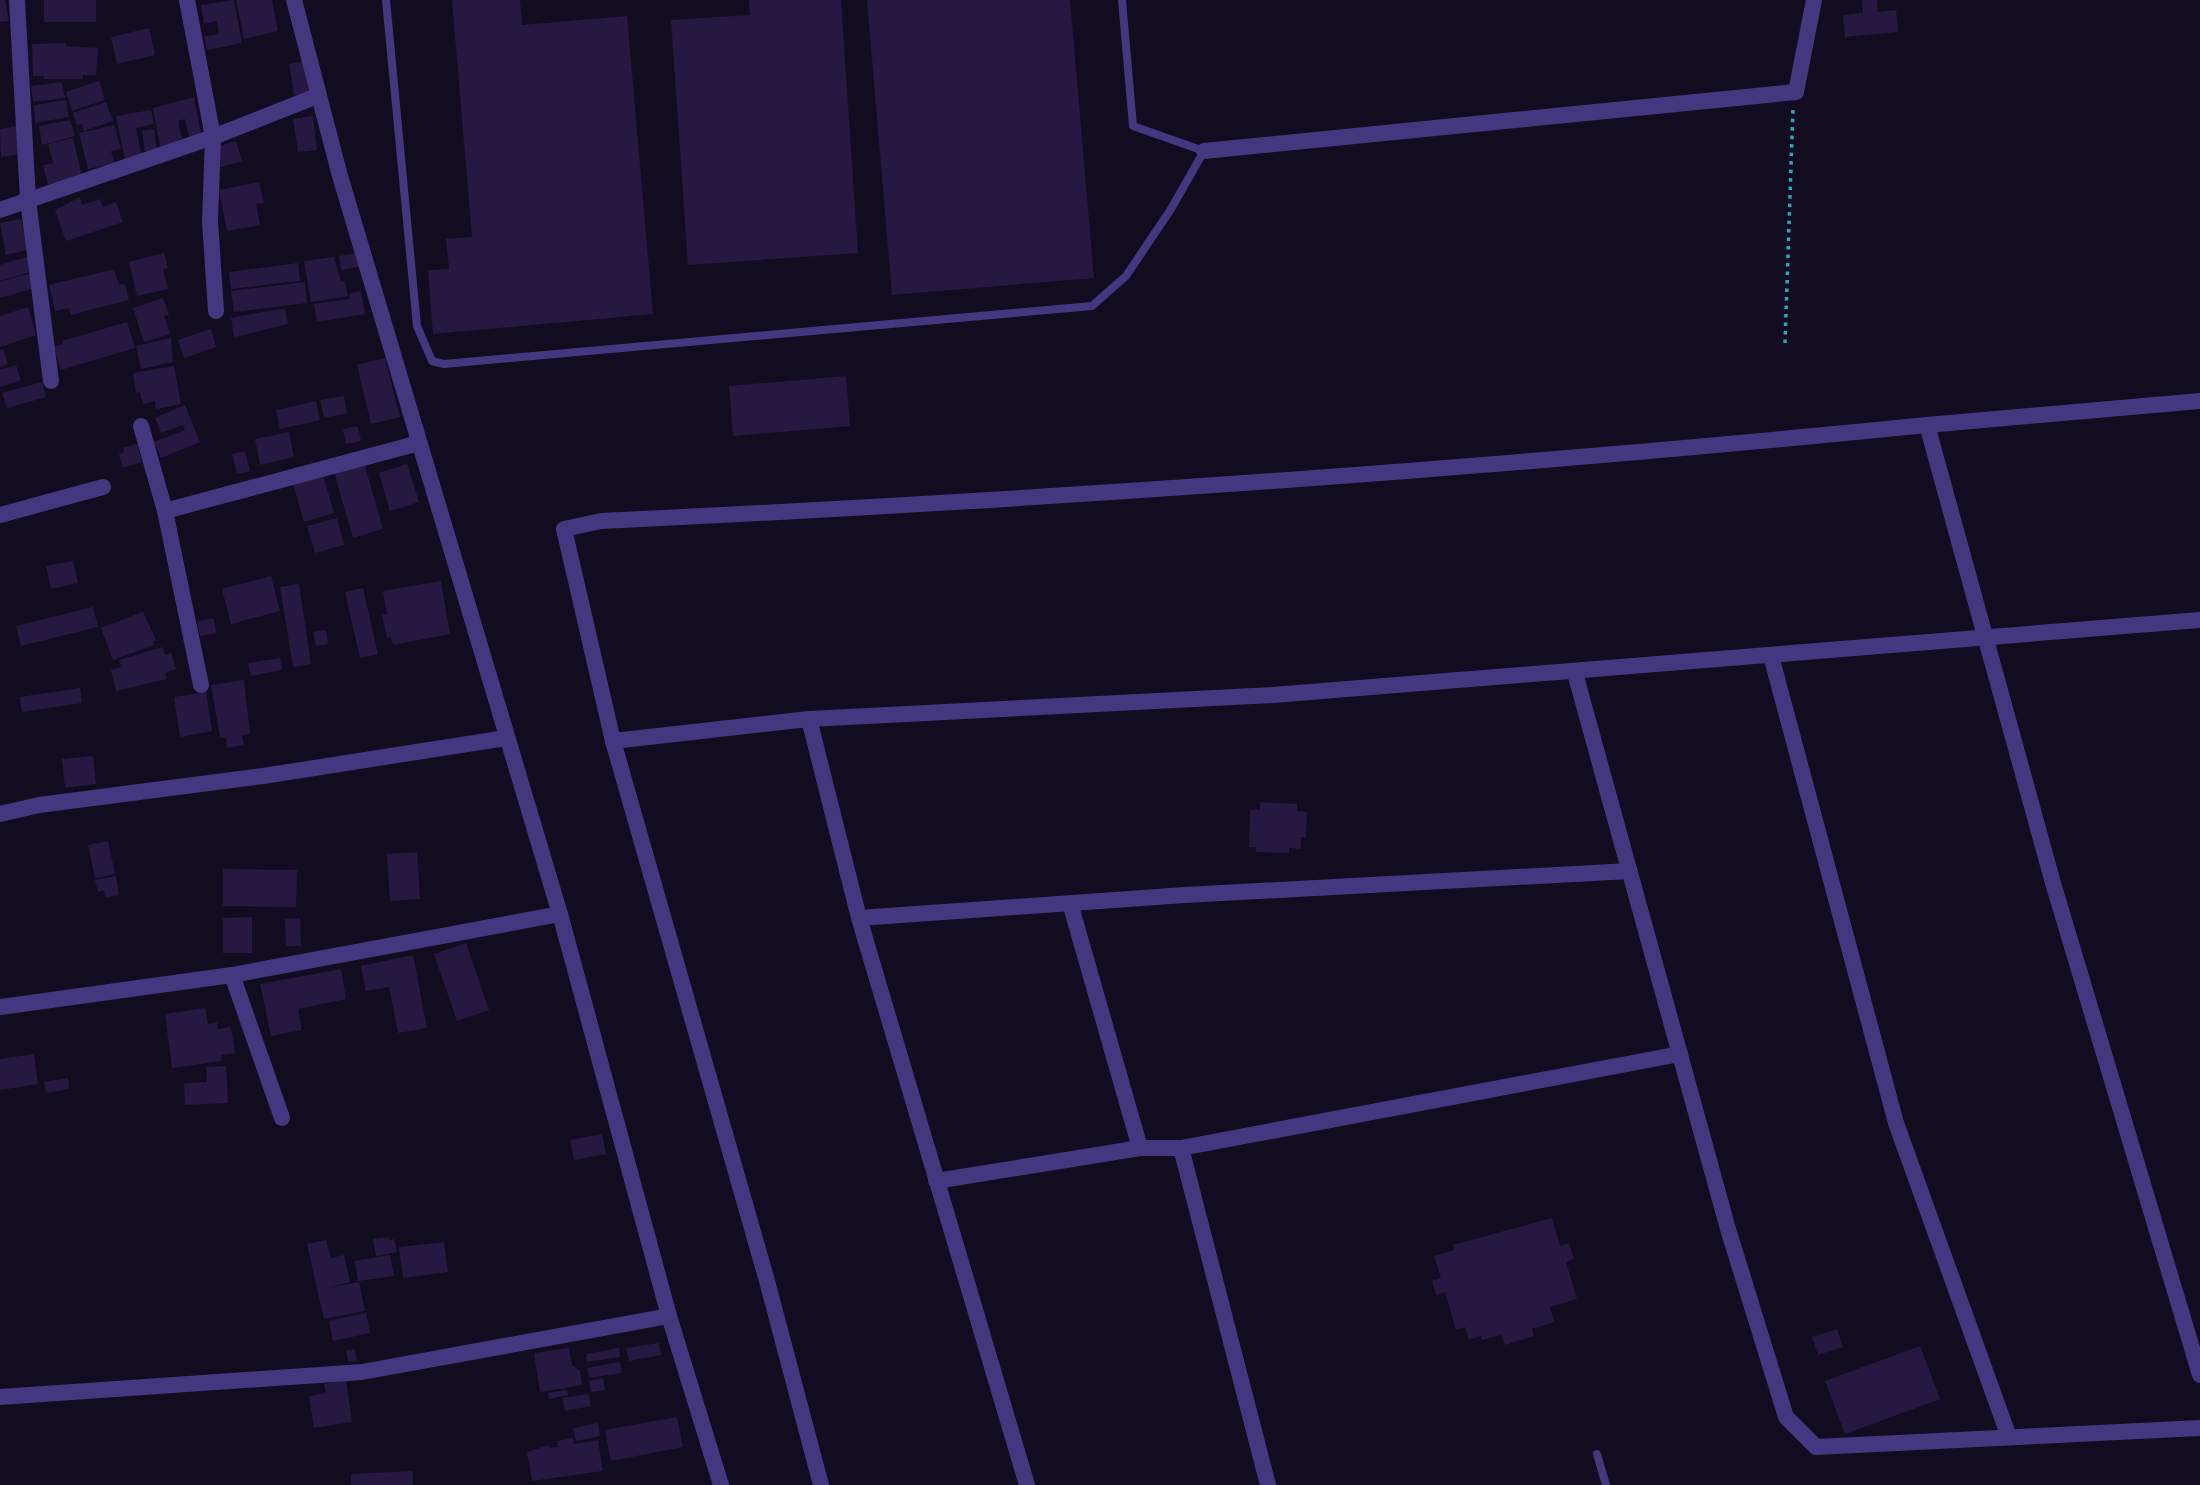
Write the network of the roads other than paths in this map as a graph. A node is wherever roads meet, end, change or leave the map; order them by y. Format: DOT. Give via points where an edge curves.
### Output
graph roads {
  1 [pos="17,0"];
  2 [pos="187,0"];
  3 [pos="294,0"];
  4 [pos="386,0"];
  5 [pos="1122,0"];
  6 [pos="1814,0"];
  7 [pos="317,96"];
  8 [pos="213,137"];
  9 [pos="1204,151"];
  10 [pos="28,200"];
  11 [pos="0,210"];
  12 [pos="216,311"];
  13 [pos="51,381"];
  14 [pos="2200,401"];
  15 [pos="1927,425"];
  16 [pos="141,426"];
  17 [pos="419,443"];
  18 [pos="103,488"];
  19 [pos="165,511"];
  20 [pos="0,515"];
  21 [pos="2200,620"];
  22 [pos="1985,637"];
  23 [pos="1771,656"];
  24 [pos="1575,673"];
  25 [pos="201,685"];
  26 [pos="809,719"];
  27 [pos="506,738"];
  28 [pos="613,741"];
  29 [pos="0,814"];
  30 [pos="1630,871"];
  31 [pos="1070,903"];
  32 [pos="560,914"];
  33 [pos="859,918"];
  34 [pos="232,975"];
  35 [pos="0,1007"];
  36 [pos="1680,1054"];
  37 [pos="282,1118"];
  38 [pos="1140,1148"];
  39 [pos="1181,1148"];
  40 [pos="936,1181"];
  41 [pos="669,1317"];
  42 [pos="2200,1375"];
  43 [pos="0,1397"];
  44 [pos="2200,1428"];
  45 [pos="2009,1437"];
  46 [pos="1597,1454"];
  47 [pos="721,1485"];
  48 [pos="821,1485"];
  49 [pos="1027,1485"];
  50 [pos="1268,1485"];
  51 [pos="1606,1485"];
  1 -- 10 [label="street"];
  2 -- 8 [label="street"];
  3 -- 7 [label="street"];
  4 -- 9 [label="lane" via="417,327 432,361 444,364 1092,306 1126,276"];
  5 -- 9 [label="lane" via="1133,126"];
  6 -- 9 [label="street" via="1796,92"];
  7 -- 8 [label="street"];
  7 -- 17 [label="street"];
  8 -- 10 [label="street"];
  8 -- 12 [label="street" via="210,222"];
  10 -- 11 [label="street"];
  10 -- 13 [label="street"];
  14 -- 15 [label="street"];
  15 -- 22 [label="street"];
  15 -- 28 [label="street" via="1600,458 909,506 601,521 564,529"];
  16 -- 19 [label="street"];
  17 -- 19 [label="street"];
  17 -- 27 [label="street"];
  18 -- 20 [label="street"];
  19 -- 25 [label="street"];
  21 -- 22 [label="street"];
  22 -- 23 [label="street"];
  22 -- 42 [label="street"];
  23 -- 24 [label="street"];
  23 -- 45 [label="street" via="1896,1123"];
  24 -- 26 [label="street" via="1273,695"];
  24 -- 30 [label="street"];
  26 -- 28 [label="street"];
  26 -- 33 [label="street"];
  27 -- 29 [label="street"];
  27 -- 32 [label="street"];
  28 -- 48 [label="street"];
  30 -- 31 [label="street"];
  30 -- 36 [label="street"];
  31 -- 33 [label="street"];
  31 -- 38 [label="street"];
  32 -- 34 [label="street"];
  32 -- 41 [label="street"];
  33 -- 40 [label="street"];
  34 -- 35 [label="street"];
  34 -- 37 [label="street"];
  36 -- 39 [label="street"];
  36 -- 45 [label="street" via="1786,1417 1816,1447"];
  38 -- 39 [label="street"];
  38 -- 40 [label="street"];
  39 -- 50 [label="street"];
  40 -- 49 [label="street"];
  41 -- 43 [label="street" via="362,1372"];
  41 -- 47 [label="street"];
  44 -- 45 [label="street"];
  46 -- 51 [label="lane"];
}
